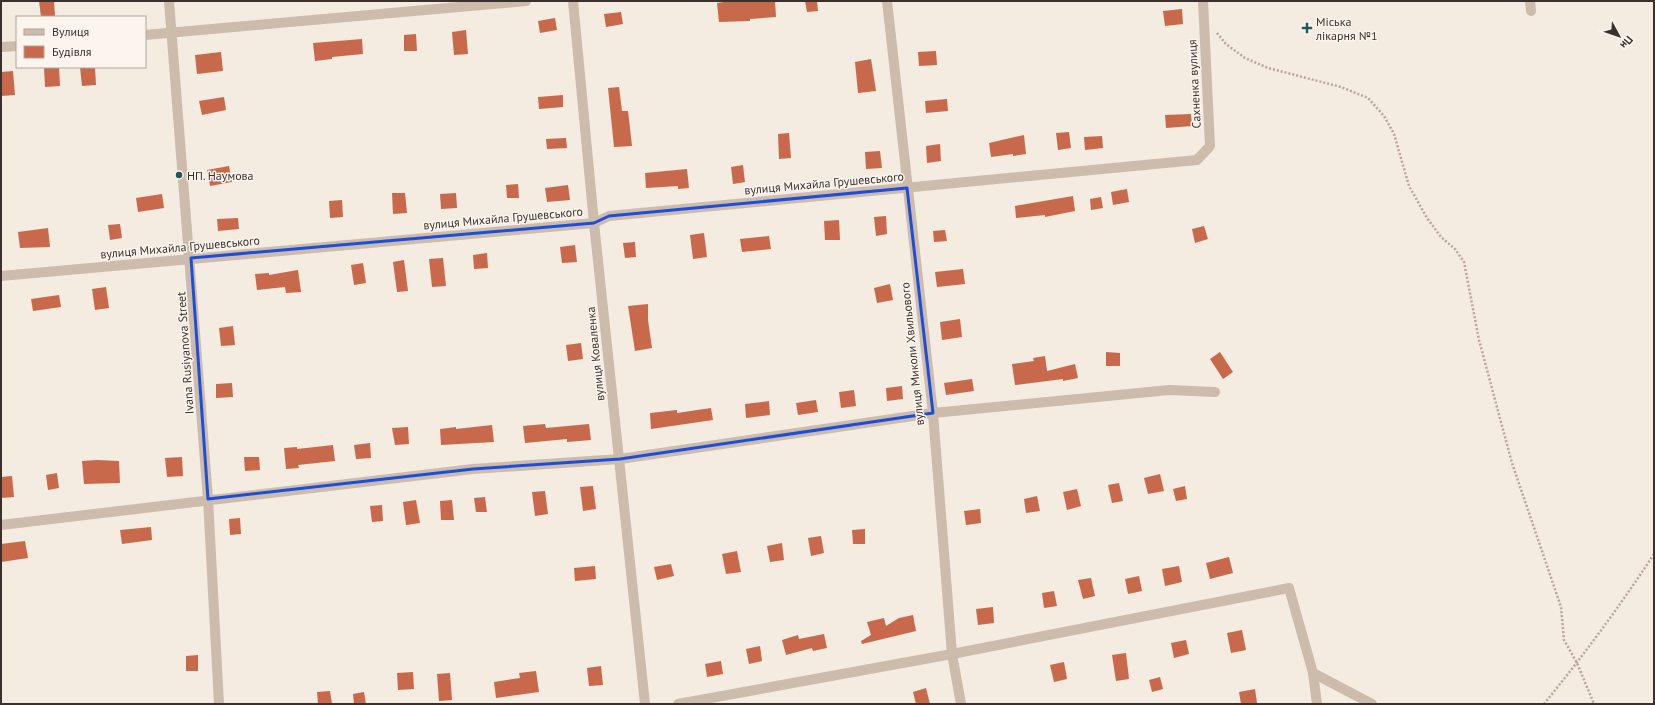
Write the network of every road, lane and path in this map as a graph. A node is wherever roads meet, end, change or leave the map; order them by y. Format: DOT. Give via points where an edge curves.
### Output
graph roads {
  1 [pos="169,1"];
  2 [pos="526,1"];
  3 [pos="573,1"];
  4 [pos="887,1"];
  5 [pos="1203,1"];
  6 [pos="1204,17"];
  7 [pos="172,33"];
  8 [pos="146,35"];
  9 [pos="16,46"];
  10 [pos="1,47"];
  11 [pos="1197,160"];
  12 [pos="906,188"];
  13 [pos="594,224"];
  14 [pos="191,258"];
  15 [pos="1,276"];
  16 [pos="1215,392"];
  17 [pos="933,413"];
  18 [pos="620,459"];
  19 [pos="208,499"];
  20 [pos="1,524"];
  21 [pos="1654,554"];
  22 [pos="952,654"];
  23 [pos="1577,663"];
  24 [pos="1313,673"];
  25 [pos="219,704"];
  26 [pos="644,704"];
  27 [pos="678,704"];
  28 [pos="961,704"];
  29 [pos="1317,704"];
  30 [pos="1372,704"];
  31 [pos="1544,704"];
  32 [pos="1594,704"];
  1 -- 7 [label="street, Ivana Rusiyanova Street"];
  2 -- 7 [label="street"];
  3 -- 13 [label="street, вулиця Коваленка"];
  4 -- 12 [label="street, вулиця Миколи Хвильового"];
  5 -- 6 [label="street, Сахненка вулиця"];
  6 -- 11 [label="street, Сахненка вулиця" via="1210,146"];
  6 -- 23 [label="path" via="1226,44 1245,58 1268,68 1368,98 1391,128 1409,186 1427,218 1464,262 1479,340 1512,463 1561,606 1564,640"];
  7 -- 8 [label="street"];
  7 -- 14 [label="street, Ivana Rusiyanova Street"];
  9 -- 10 [label="street"];
  11 -- 12 [label="street, вулиця Михайла Грушевського"];
  12 -- 13 [label="street, вулиця Михайла Грушевського" via="609,216"];
  12 -- 17 [label="street, вулиця Миколи Хвильового"];
  13 -- 14 [label="street, вулиця Михайла Грушевського"];
  13 -- 18 [label="street, вулиця Коваленка"];
  14 -- 15 [label="street, вулиця Михайла Грушевського"];
  14 -- 19 [label="street, Ivana Rusiyanova Street"];
  16 -- 17 [label="street" via="1169,390"];
  17 -- 18 [label="street"];
  17 -- 22 [label="street, вулиця Миколи Хвильового"];
  18 -- 19 [label="street" via="473,469"];
  18 -- 26 [label="street, вулиця Коваленка"];
  19 -- 20 [label="street"];
  19 -- 25 [label="street, Ivana Rusiyanova Street"];
  21 -- 23 [label="path"];
  22 -- 24 [label="street" via="1289,588"];
  22 -- 27 [label="street"];
  22 -- 28 [label="street, вулиця Миколи Хвильового"];
  23 -- 31 [label="path"];
  23 -- 32 [label="path"];
  24 -- 29 [label="street"];
  24 -- 30 [label="street"];
}
